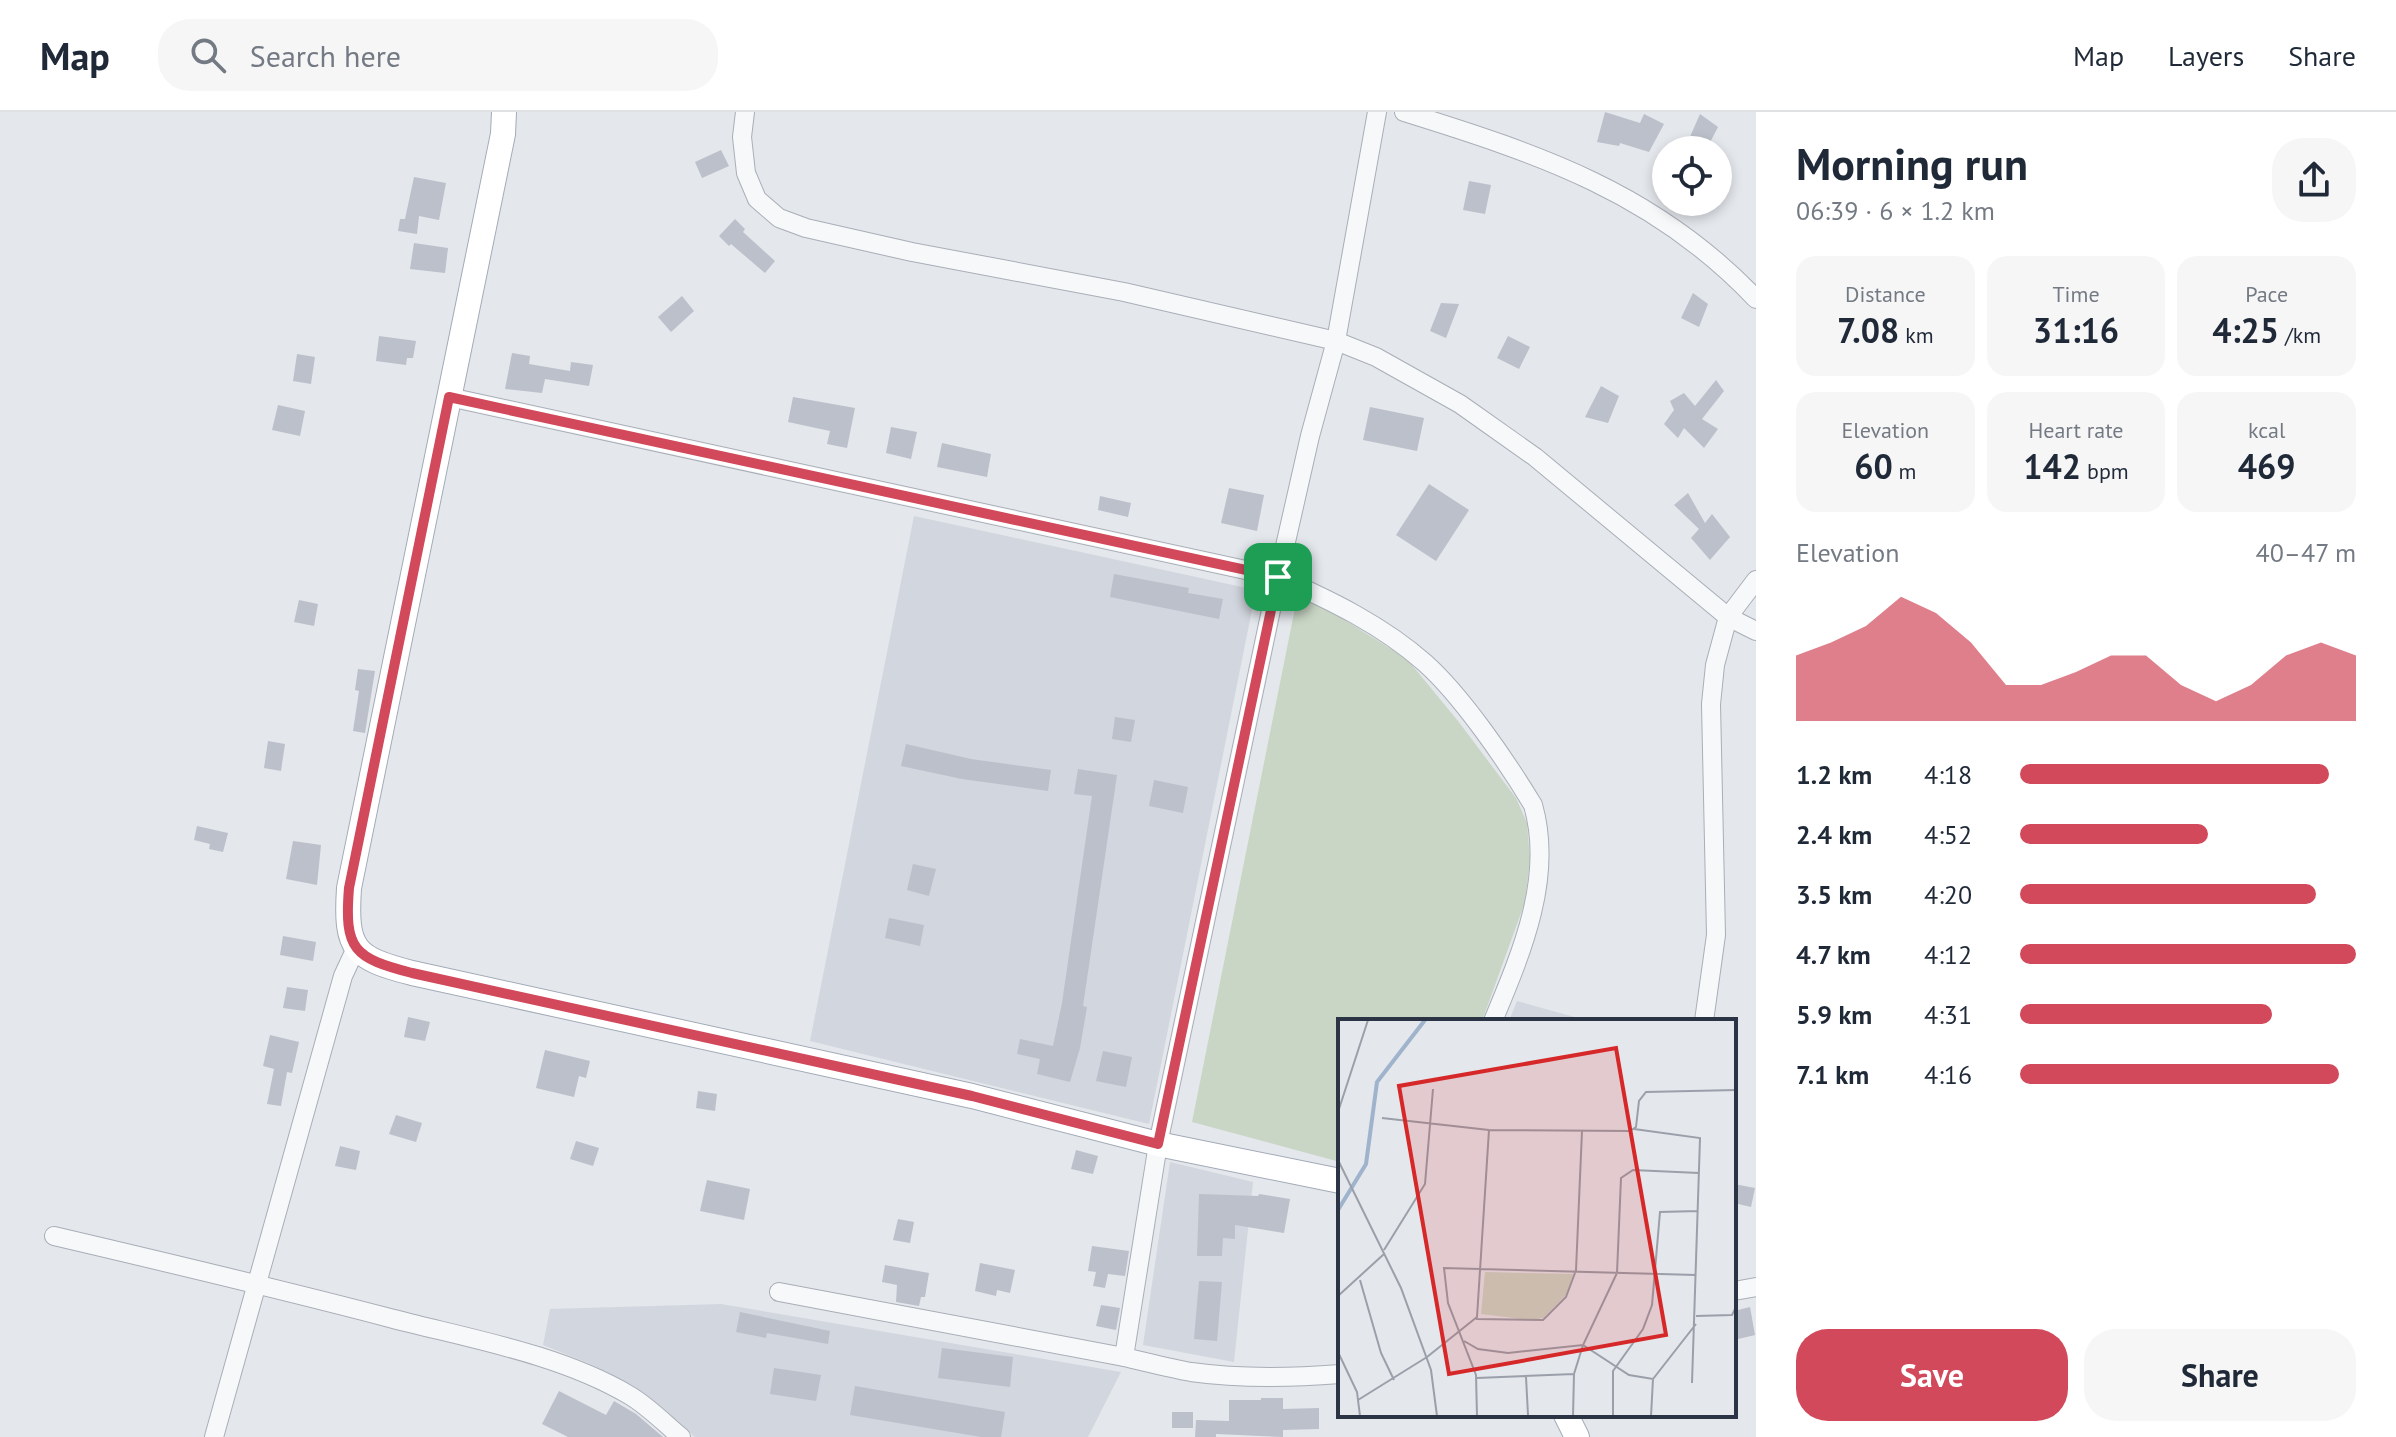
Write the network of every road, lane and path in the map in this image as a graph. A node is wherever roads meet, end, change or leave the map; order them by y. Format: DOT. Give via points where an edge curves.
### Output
graph roads {
  1 [pos="504,112"];
  2 [pos="745,112"];
  3 [pos="1377,112"];
  4 [pos="1404,112"];
  5 [pos="1756,299"];
  6 [pos="1336,341"];
  7 [pos="449,397"];
  8 [pos="1278,577"];
  9 [pos="1756,580"];
  10 [pos="1728,617"];
  11 [pos="1756,631"];
  12 [pos="356,948"];
  13 [pos="1494,1019"];
  14 [pos="1704,1019"];
  15 [pos="1158,1144"];
  16 [pos="1338,1181"];
  17 [pos="54,1236"];
  18 [pos="255,1283"];
  19 [pos="1756,1287"];
  20 [pos="1736,1291"];
  21 [pos="779,1292"];
  22 [pos="1124,1357"];
  23 [pos="1338,1374"];
  24 [pos="1567,1417"];
  25 [pos="214,1437"];
  26 [pos="681,1437"];
  27 [pos="1577,1437"];
  1 -- 7 [label="main road"];
  2 -- 6 [label="street" via="746,173 757,199 779,218 912,252 1124,292"];
  3 -- 6 [label="street"];
  4 -- 5 [label="street" via="1564,166 1626,197 1694,243"];
  6 -- 8 [label="street"];
  6 -- 10 [label="street" via="1460,404 1535,457"];
  7 -- 8 [label="street"];
  7 -- 12 [label="main road" via="349,888 347,914"];
  8 -- 13 [label="street" via="1364,619 1426,664 1459,700 1533,805 1540,850 1536,897"];
  8 -- 15 [label="street"];
  9 -- 10 [label="street"];
  10 -- 11 [label="street"];
  10 -- 14 [label="street" via="1711,704 1716,935"];
  12 -- 15 [label="main road" via="367,959 412,973 956,1093"];
  12 -- 18 [label="street" via="343,976"];
  15 -- 16 [label="main road"];
  15 -- 22 [label="street"];
  17 -- 18 [label="street"];
  18 -- 25 [label="street"];
  18 -- 26 [label="street" via="571,1368 632,1397"];
  19 -- 20 [label="street"];
  21 -- 22 [label="street"];
  22 -- 23 [label="street" via="1231,1376"];
  24 -- 27 [label="main road"];
}
